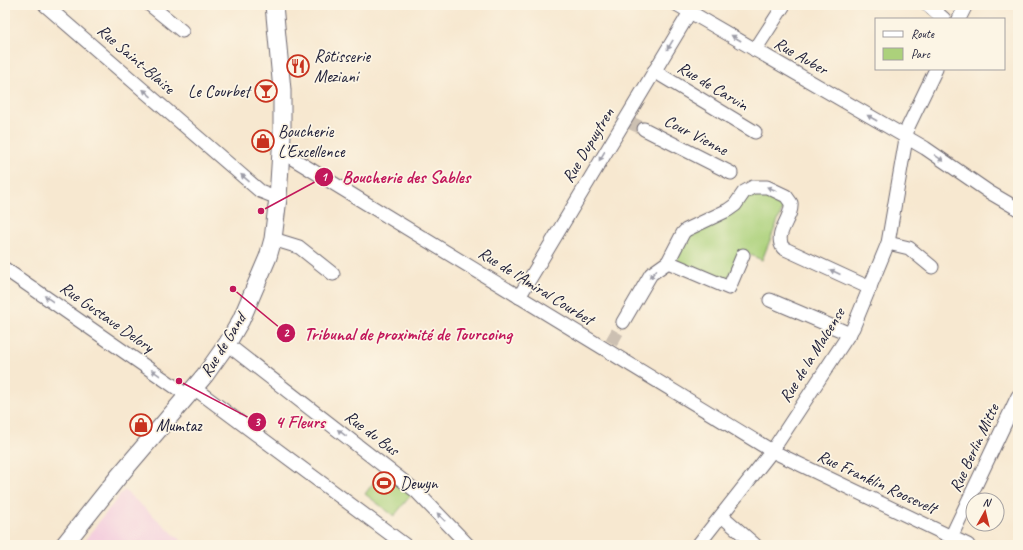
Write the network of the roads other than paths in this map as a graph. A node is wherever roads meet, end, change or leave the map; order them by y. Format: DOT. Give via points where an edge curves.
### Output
graph roads {
  1 [pos="45,5"];
  2 [pos="150,5"];
  3 [pos="274,5"];
  4 [pos="784,5"];
  5 [pos="928,5"];
  6 [pos="966,5"];
  7 [pos="684,8"];
  8 [pos="943,18"];
  9 [pos="960,18"];
  10 [pos="182,31"];
  11 [pos="755,50"];
  12 [pos="936,70"];
  13 [pos="654,71"];
  14 [pos="644,129"];
  15 [pos="755,132"];
  16 [pos="906,138"];
  17 [pos="282,152"];
  18 [pos="731,173"];
  19 [pos="278,198"];
  20 [pos="1018,209"];
  21 [pos="273,239"];
  22 [pos="888,243"];
  23 [pos="743,255"];
  24 [pos="668,262"];
  25 [pos="932,267"];
  26 [pos="5,269"];
  27 [pos="333,274"];
  28 [pos="870,288"];
  29 [pos="520,297"];
  30 [pos="770,300"];
  31 [pos="623,322"];
  32 [pos="850,334"];
  33 [pos="227,344"];
  34 [pos="191,392"];
  35 [pos="1018,396"];
  36 [pos="772,451"];
  37 [pos="722,516"];
  38 [pos="952,537"];
  39 [pos="398,543"];
  40 [pos="64,545"];
  41 [pos="468,545"];
  42 [pos="698,545"];
  43 [pos="755,545"];
  44 [pos="968,545"];
  19 -- 1 [label="street, Rue Saint-Blaise, one-way" via="260,191"];
  2 -- 10 [label="street"];
  3 -- 17 [label="main road, Rue de Gand" via="282,90"];
  4 -- 11 [label="street"];
  5 -- 8 [label="street"];
  6 -- 9 [label="street"];
  11 -- 7 [label="street, Rue Auber, one-way"];
  7 -- 13 [label="street, Rue Dupuytren, one-way"];
  16 -- 11 [label="street, Rue Auber, one-way"];
  12 -- 16 [label="street, Rue de la Malcense" via="908,127"];
  13 -- 15 [label="street, Rue de Carvin"];
  13 -- 29 [label="street, Rue Dupuytren, one-way" via="628,121"];
  14 -- 18 [label="street, Cour Vienne"];
  16 -- 20 [label="street, Rue Auber, one-way"];
  16 -- 22 [label="street, Rue de la Malcense"];
  17 -- 19 [label="main road, Rue de Gand"];
  17 -- 29 [label="street, Rue de l'Amiral Courbet"];
  19 -- 21 [label="main road, Rue de Gand"];
  21 -- 27 [label="street" via="299,248"];
  21 -- 33 [label="main road, Rue de Gand" via="265,265 241,320"];
  22 -- 25 [label="street" via="909,248"];
  22 -- 28 [label="street, Rue de la Malcense"];
  23 -- 24 [label="street" via="729,288"];
  28 -- 24 [label="street, one-way" via="783,248 780,236 792,202 782,194 763,186 747,189 728,210 682,233"];
  24 -- 31 [label="street, one-way" via="651,274"];
  34 -- 26 [label="street, Rue Gustave Delory, one-way"];
  28 -- 32 [label="street, Rue de la Malcense"];
  29 -- 36 [label="street, Rue de l'Amiral Courbet" via="608,346"];
  30 -- 32 [label="street"];
  32 -- 36 [label="street, Rue de la Malcense"];
  33 -- 34 [label="main road, Rue de Gand"];
  41 -- 33 [label="street, Rue du Bus, one-way" via="416,491"];
  34 -- 39 [label="street, Rue Gustave Delory"];
  34 -- 40 [label="main road, Rue de Gand"];
  35 -- 38 [label="street, Rue Berlin Mitte"];
  36 -- 37 [label="street, Rue de la Malcense"];
  36 -- 38 [label="street, Rue Franklin Roosevelt"];
  37 -- 42 [label="street, Rue de la Malcense"];
  37 -- 43 [label="street"];
  38 -- 44 [label="street, Rue Franklin Roosevelt"];
}
